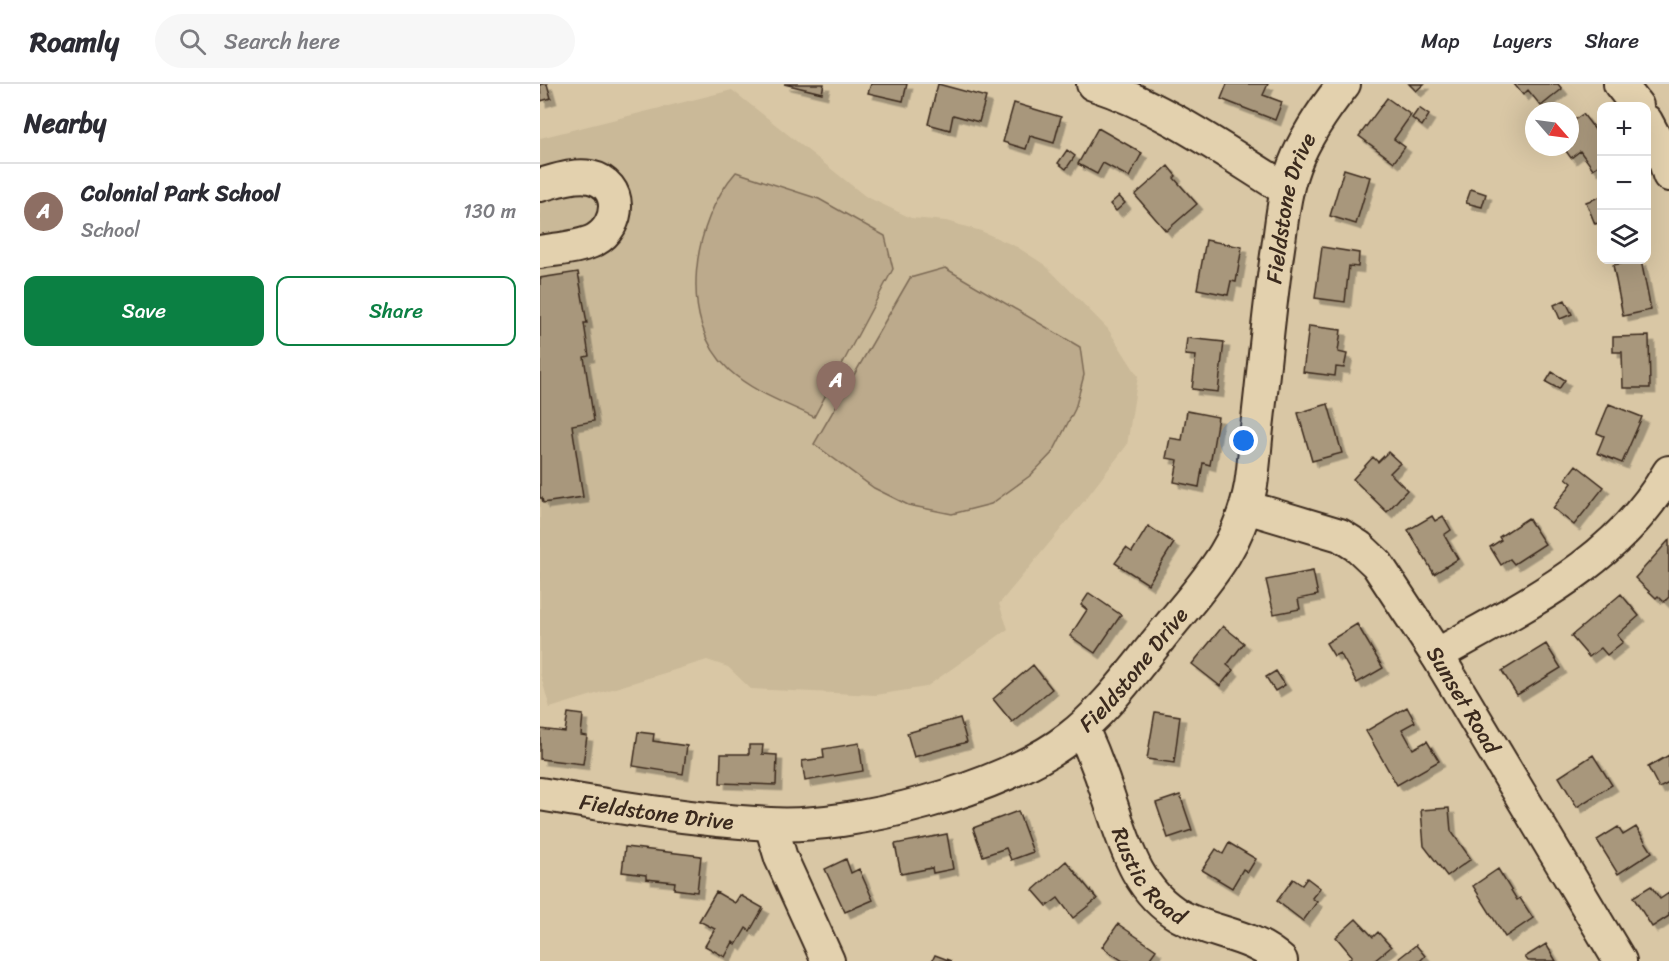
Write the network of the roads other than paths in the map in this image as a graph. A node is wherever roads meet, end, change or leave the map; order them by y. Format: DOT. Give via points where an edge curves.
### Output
graph roads {
  1 [pos="1093,84"];
  2 [pos="1344,84"];
  3 [pos="1620,84"];
  4 [pos="1634,102"];
  5 [pos="1651,129"];
  6 [pos="1669,175"];
  7 [pos="540,184"];
  8 [pos="1287,190"];
  9 [pos="540,252"];
  10 [pos="1669,471"];
  11 [pos="1246,507"];
  12 [pos="1437,655"];
  13 [pos="1082,728"];
  14 [pos="540,794"];
  15 [pos="771,825"];
  16 [pos="828,961"];
  17 [pos="1281,961"];
  18 [pos="1620,961"];
  1 -- 8 [label="street" via="1162,114"];
  2 -- 8 [label="street, Fieldstone Drive" via="1306,140"];
  3 -- 4 [label="street"];
  5 -- 6 [label="street"];
  7 -- 9 [label="street" via="589,176 607,186 616,204 614,219 596,240"];
  8 -- 11 [label="street, Fieldstone Drive"];
  10 -- 12 [label="street" via="1632,523 1593,561"];
  11 -- 12 [label="street, Sunset Road" via="1333,532 1359,547 1377,564"];
  11 -- 13 [label="street, Fieldstone Drive" via="1237,534 1213,572"];
  12 -- 18 [label="street, Sunset Road"];
  13 -- 15 [label="street, Fieldstone Drive" via="1044,754 952,794 860,816"];
  13 -- 17 [label="street, Rustic Road" via="1140,878 1164,904 1186,919 1247,940"];
  14 -- 15 [label="street, Fieldstone Drive"];
  15 -- 16 [label="street" via="781,858"];
}
